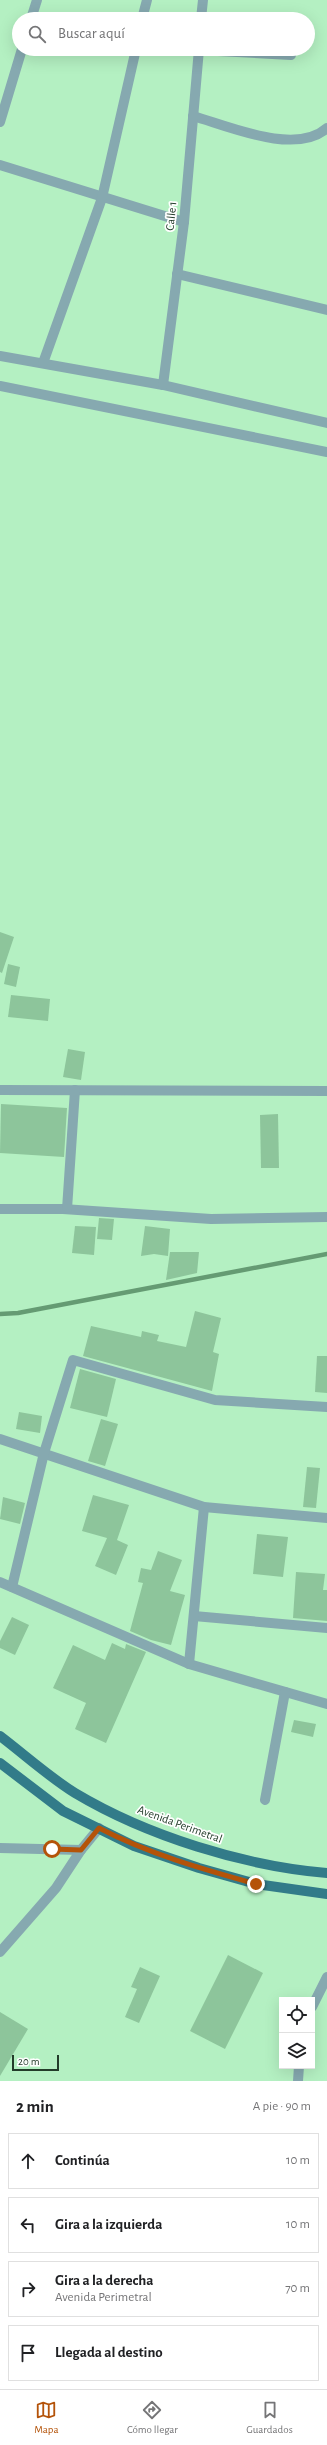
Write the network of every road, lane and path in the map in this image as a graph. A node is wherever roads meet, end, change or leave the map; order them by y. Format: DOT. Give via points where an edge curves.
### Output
graph roads {
  1 [pos="37,0"];
  2 [pos="147,0"];
  3 [pos="203,0"];
  4 [pos="33,12"];
  5 [pos="144,12"];
  6 [pos="202,12"];
  7 [pos="20,56"];
  8 [pos="134,56"];
  9 [pos="198,56"];
  10 [pos="193,116"];
  11 [pos="0,122"];
  12 [pos="327,128"];
  13 [pos="0,166"];
  14 [pos="102,198"];
  15 [pos="184,222"];
  16 [pos="177,274"];
  17 [pos="327,310"];
  18 [pos="0,356"];
  19 [pos="43,363"];
  20 [pos="163,385"];
  21 [pos="0,386"];
  22 [pos="327,423"];
  23 [pos="327,452"];
  24 [pos="0,1090"];
  25 [pos="75,1090"];
  26 [pos="327,1091"];
  27 [pos="0,1209"];
  28 [pos="67,1209"];
  29 [pos="327,1217"];
  30 [pos="327,1407"];
  31 [pos="0,1439"];
  32 [pos="44,1453"];
  33 [pos="204,1507"];
  34 [pos="327,1518"];
  35 [pos="0,1582"];
  36 [pos="12,1587"];
  37 [pos="194,1616"];
  38 [pos="327,1628"];
  39 [pos="189,1664"];
  40 [pos="285,1692"];
  41 [pos="327,1704"];
  42 [pos="0,1736"];
  43 [pos="0,1763"];
  44 [pos="265,1800"];
  45 [pos="99,1828"];
  46 [pos="0,1848"];
  47 [pos="81,1850"];
  48 [pos="327,1873"];
  49 [pos="327,1894"];
  50 [pos="0,1952"];
  51 [pos="327,1977"];
  52 [pos="315,2001"];
  53 [pos="299,2069"];
  54 [pos="298,2081"];
  1 -- 4 [label="street"];
  2 -- 5 [label="street"];
  3 -- 6 [label="street"];
  7 -- 11 [label="street"];
  8 -- 14 [label="street"];
  9 -- 10 [label="street, Calle 1"];
  10 -- 12 [label="street" via="281,140 307,139"];
  10 -- 15 [label="street, Calle 1"];
  13 -- 14 [label="street"];
  14 -- 15 [label="street"];
  14 -- 19 [label="street"];
  15 -- 16 [label="street, Calle 1"];
  16 -- 17 [label="street"];
  16 -- 20 [label="street, Calle 1"];
  18 -- 19 [label="street"];
  19 -- 20 [label="street"];
  20 -- 22 [label="street"];
  21 -- 23 [label="street"];
  24 -- 25 [label="street"];
  25 -- 26 [label="street"];
  25 -- 28 [label="street"];
  27 -- 28 [label="street"];
  28 -- 29 [label="street" via="211,1219"];
  30 -- 32 [label="street" via="215,1400 73,1360"];
  31 -- 32 [label="street"];
  32 -- 33 [label="street"];
  32 -- 36 [label="street"];
  33 -- 34 [label="street"];
  33 -- 37 [label="street"];
  35 -- 36 [label="street"];
  36 -- 39 [label="street"];
  37 -- 38 [label="street"];
  37 -- 39 [label="street"];
  39 -- 40 [label="street"];
  40 -- 41 [label="street"];
  40 -- 44 [label="street"];
  42 -- 48 [label="main road, Avenida Perimetral" via="75,1792 143,1826 205,1848 261,1863"];
  43 -- 45 [label="main road" via="63,1811"];
  45 -- 47 [label="street"];
  45 -- 49 [label="main road" via="134,1846 199,1868 256,1884"];
  46 -- 47 [label="street"];
  47 -- 50 [label="street" via="56,1888"];
  51 -- 52 [label="street"];
  53 -- 54 [label="street"];
}
